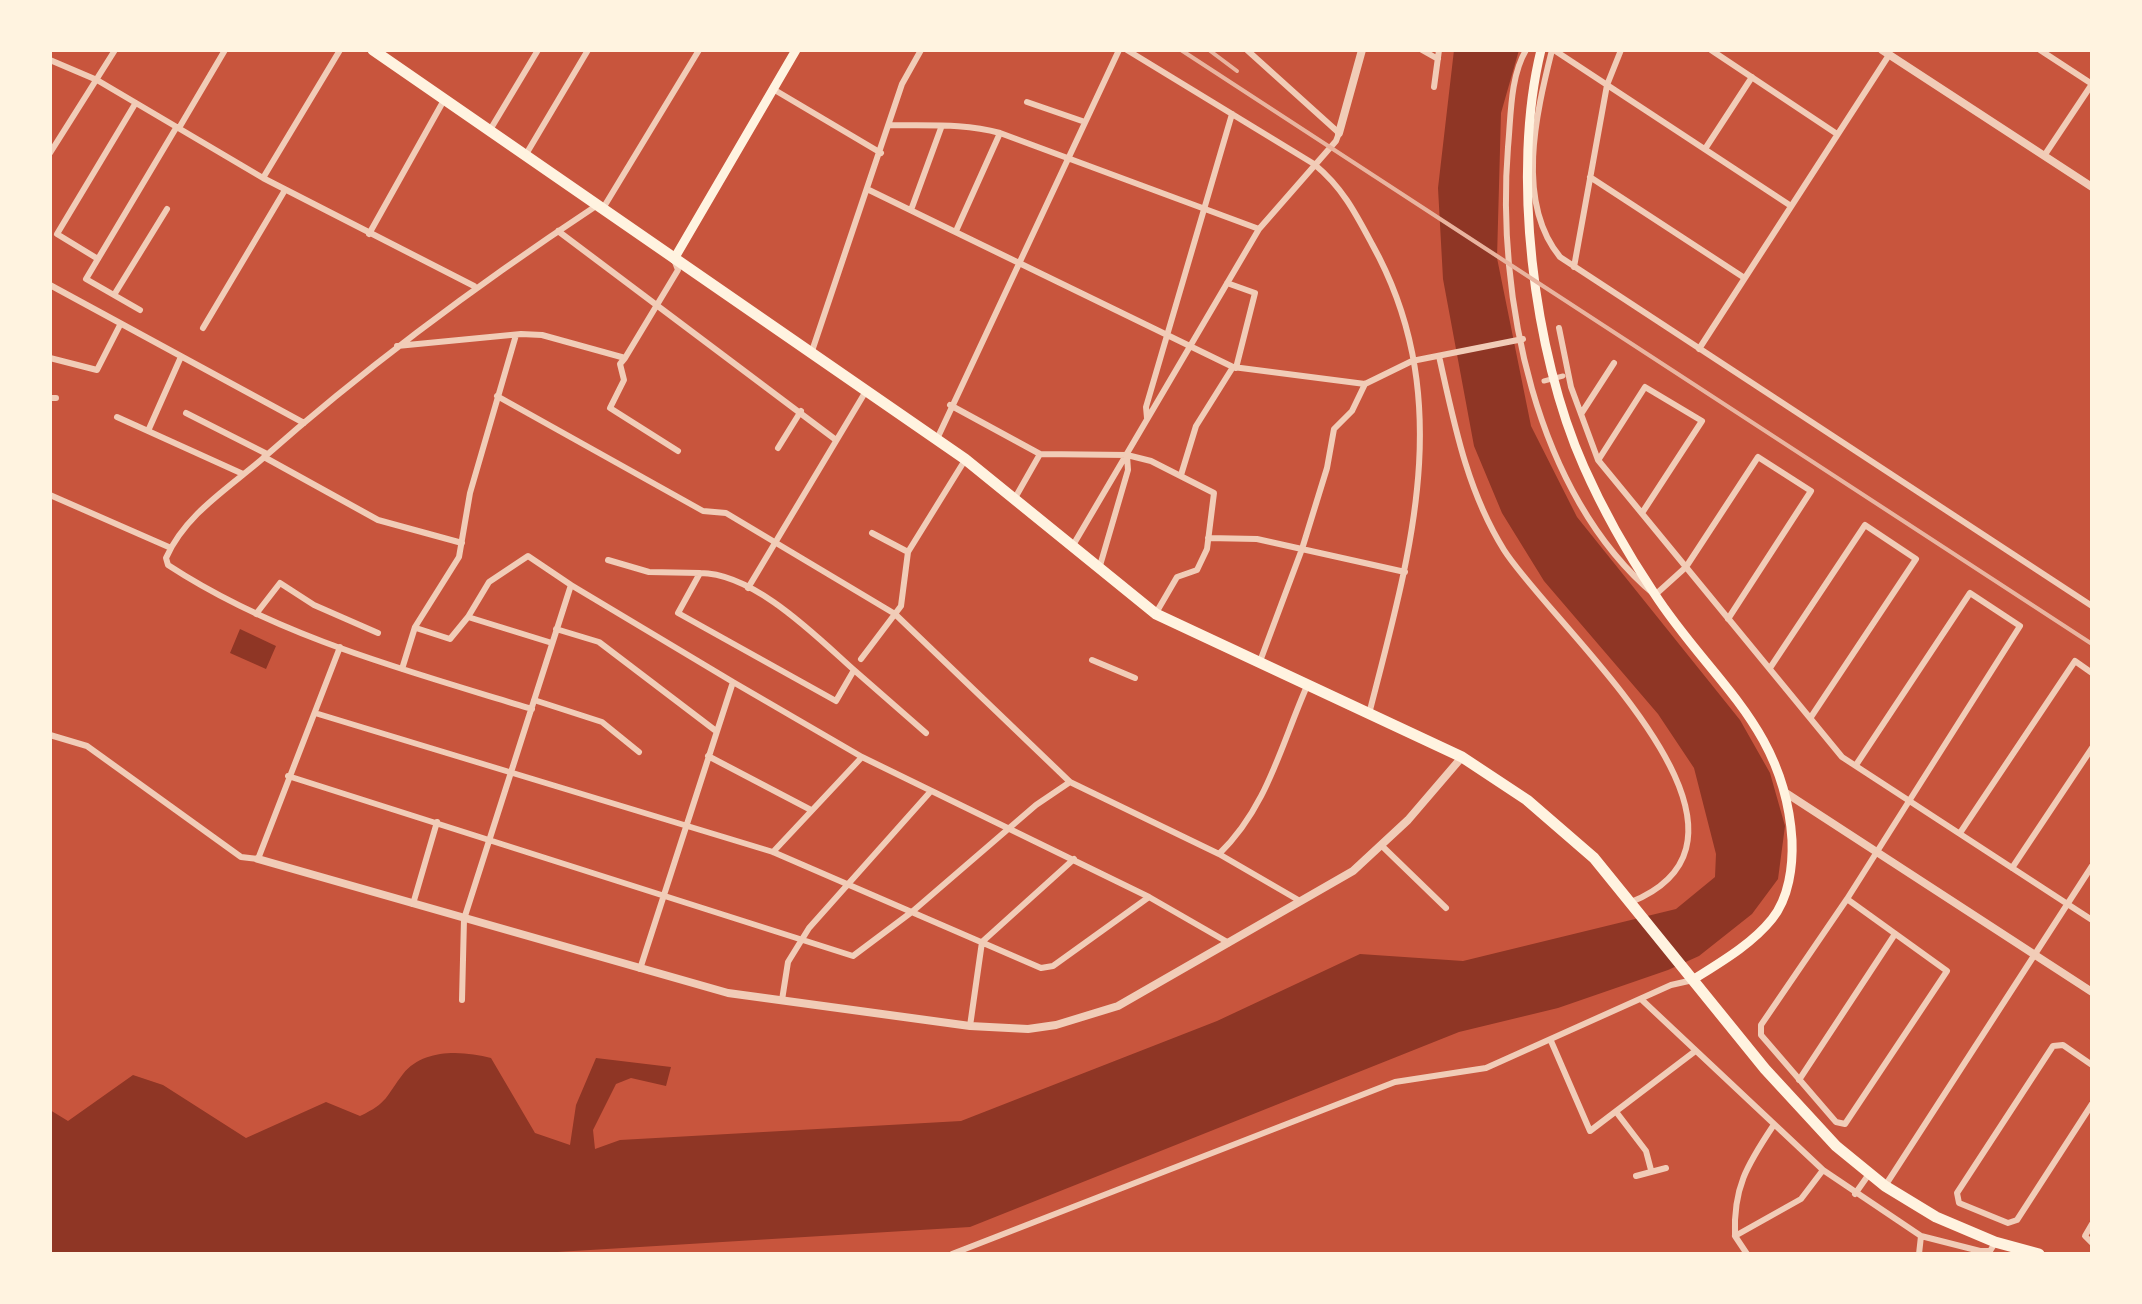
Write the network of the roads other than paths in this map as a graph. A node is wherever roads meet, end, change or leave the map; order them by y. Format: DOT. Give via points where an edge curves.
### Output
graph roads {
  1 [pos="115,50"];
  2 [pos="226,50"];
  3 [pos="340,50"];
  4 [pos="374,50"];
  5 [pos="538,50"];
  6 [pos="588,50"];
  7 [pos="700,50"];
  8 [pos="796,50"];
  9 [pos="921,50"];
  10 [pos="1119,50"];
  11 [pos="1127,50"];
  12 [pos="1246,50"];
  13 [pos="1362,50"];
  14 [pos="1422,50"];
  15 [pos="1526,50"];
  16 [pos="1541,50"];
  17 [pos="1552,50"];
  18 [pos="1621,50"];
  19 [pos="1711,50"];
  20 [pos="2040,50"];
  21 [pos="1886,52"];
  22 [pos="1439,54"];
  23 [pos="50,60"];
  24 [pos="1752,77"];
  25 [pos="97,80"];
  26 [pos="1606,85"];
  27 [pos="1434,87"];
  28 [pos="773,89"];
  29 [pos="445,98"];
  30 [pos="1027,102"];
  31 [pos="135,104"];
  32 [pos="1232,114"];
  33 [pos="1085,122"];
  34 [pos="890,126"];
  35 [pos="177,128"];
  36 [pos="941,128"];
  37 [pos="490,131"];
  38 [pos="1339,132"];
  39 [pos="1000,133"];
  40 [pos="1837,134"];
  41 [pos="1705,149"];
  42 [pos="50,153"];
  43 [pos="881,153"];
  44 [pos="525,156"];
  45 [pos="2044,156"];
  46 [pos="1067,158"];
  47 [pos="1314,164"];
  48 [pos="1590,177"];
  49 [pos="263,178"];
  50 [pos="2092,188"];
  51 [pos="285,190"];
  52 [pos="869,190"];
  53 [pos="1204,206"];
  54 [pos="1791,206"];
  55 [pos="599,208"];
  56 [pos="167,209"];
  57 [pos="911,210"];
  58 [pos="1259,228"];
  59 [pos="558,231"];
  60 [pos="956,231"];
  61 [pos="370,234"];
  62 [pos="98,258"];
  63 [pos="674,259"];
  64 [pos="1018,262"];
  65 [pos="1574,267"];
  66 [pos="1743,277"];
  67 [pos="1226,283"];
  68 [pos="50,285"];
  69 [pos="474,286"];
  70 [pos="64,292"];
  71 [pos="114,296"];
  72 [pos="50,297"];
  73 [pos="658,302"];
  74 [pos="140,310"];
  75 [pos="120,326"];
  76 [pos="203,328"];
  77 [pos="1559,328"];
  78 [pos="516,335"];
  79 [pos="1166,337"];
  80 [pos="1519,340"];
  81 [pos="396,346"];
  82 [pos="1189,347"];
  83 [pos="1699,350"];
  84 [pos="811,352"];
  85 [pos="1439,356"];
  86 [pos="50,358"];
  87 [pos="624,358"];
  88 [pos="180,359"];
  89 [pos="1412,361"];
  90 [pos="1614,363"];
  91 [pos="1235,368"];
  92 [pos="1563,376"];
  93 [pos="1544,381"];
  94 [pos="1365,384"];
  95 [pos="866,390"];
  96 [pos="497,396"];
  97 [pos="950,406"];
  98 [pos="801,411"];
  99 [pos="186,413"];
  100 [pos="1580,415"];
  101 [pos="117,418"];
  102 [pos="1148,419"];
  103 [pos="304,423"];
  104 [pos="148,431"];
  105 [pos="937,439"];
  106 [pos="836,440"];
  107 [pos="778,448"];
  108 [pos="678,451"];
  109 [pos="1040,454"];
  110 [pos="266,455"];
  111 [pos="1127,455"];
  112 [pos="966,459"];
  113 [pos="1598,460"];
  114 [pos="1181,474"];
  115 [pos="244,475"];
  116 [pos="50,495"];
  117 [pos="1015,498"];
  118 [pos="1642,513"];
  119 [pos="872,533"];
  120 [pos="1208,538"];
  121 [pos="462,543"];
  122 [pos="774,544"];
  123 [pos="1072,547"];
  124 [pos="170,548"];
  125 [pos="1302,549"];
  126 [pos="908,552"];
  127 [pos="608,560"];
  128 [pos="1686,568"];
  129 [pos="1099,569"];
  130 [pos="700,572"];
  131 [pos="1405,572"];
  132 [pos="571,585"];
  133 [pos="748,588"];
  134 [pos="1655,595"];
  135 [pos="2092,606"];
  136 [pos="256,614"];
  137 [pos="895,614"];
  138 [pos="1156,614"];
  139 [pos="468,617"];
  140 [pos="1728,619"];
  141 [pos="415,628"];
  142 [pos="556,629"];
  143 [pos="378,633"];
  144 [pos="552,643"];
  145 [pos="340,648"];
  146 [pos="862,658"];
  147 [pos="1092,660"];
  148 [pos="1259,664"];
  149 [pos="1770,668"];
  150 [pos="402,669"];
  151 [pos="854,670"];
  152 [pos="2092,673"];
  153 [pos="1135,678"];
  154 [pos="733,682"];
  155 [pos="1306,686"];
  156 [pos="533,705"];
  157 [pos="315,714"];
  158 [pos="1368,716"];
  159 [pos="1811,717"];
  160 [pos="716,731"];
  161 [pos="926,733"];
  162 [pos="50,734"];
  163 [pos="2092,748"];
  164 [pos="639,752"];
  165 [pos="708,756"];
  166 [pos="862,757"];
  167 [pos="1462,758"];
  168 [pos="1856,766"];
  169 [pos="510,774"];
  170 [pos="288,776"];
  171 [pos="1070,782"];
  172 [pos="931,792"];
  173 [pos="1786,793"];
  174 [pos="1908,800"];
  175 [pos="811,810"];
  176 [pos="436,822"];
  177 [pos="1012,828"];
  178 [pos="684,829"];
  179 [pos="1960,833"];
  180 [pos="490,839"];
  181 [pos="1382,846"];
  182 [pos="1876,851"];
  183 [pos="773,852"];
  184 [pos="1219,854"];
  185 [pos="1074,858"];
  186 [pos="258,859"];
  187 [pos="2092,866"];
  188 [pos="2012,868"];
  189 [pos="852,885"];
  190 [pos="663,894"];
  191 [pos="1149,897"];
  192 [pos="1847,899"];
  193 [pos="1302,902"];
  194 [pos="414,904"];
  195 [pos="1633,904"];
  196 [pos="2067,904"];
  197 [pos="1446,908"];
  198 [pos="913,911"];
  199 [pos="464,918"];
  200 [pos="2092,920"];
  201 [pos="1895,934"];
  202 [pos="803,938"];
  203 [pos="982,942"];
  204 [pos="1229,944"];
  205 [pos="2035,954"];
  206 [pos="640,970"];
  207 [pos="1690,975"];
  208 [pos="2092,992"];
  209 [pos="1640,999"];
  210 [pos="462,1000"];
  211 [pos="782,1002"];
  212 [pos="970,1026"];
  213 [pos="1551,1040"];
  214 [pos="1694,1052"];
  215 [pos="2092,1065"];
  216 [pos="1800,1080"];
  217 [pos="2092,1104"];
  218 [pos="1617,1113"];
  219 [pos="1773,1126"];
  220 [pos="1666,1168"];
  221 [pos="1651,1170"];
  222 [pos="1823,1170"];
  223 [pos="1870,1173"];
  224 [pos="1636,1176"];
  225 [pos="1886,1186"];
  226 [pos="1856,1194"];
  227 [pos="2092,1224"];
  228 [pos="1735,1236"];
  229 [pos="1921,1236"];
  230 [pos="1995,1242"];
  231 [pos="2092,1243"];
  232 [pos="952,1254"];
  233 [pos="1746,1254"];
  234 [pos="1919,1254"];
  235 [pos="2036,1254"];
  1 -- 25 [label="street"];
  2 -- 35 [label="street"];
  3 -- 49 [label="street"];
  4 -- 29 [label="highway"];
  5 -- 37 [label="street"];
  6 -- 44 [label="street"];
  7 -- 55 [label="street"];
  8 -- 28 [label="main road"];
  9 -- 34 [label="street"];
  10 -- 33 [label="street"];
  11 -- 32 [label="street"];
  12 -- 38 [label="street"];
  13 -- 38 [label="street"];
  14 -- 22 [label="street"];
  15 -- 80 [label="street" via="1516,78 1506,172"];
  16 -- 134 [label="main road" via="1526,168 1554,378 1584,467"];
  17 -- 26 [label="street"];
  17 -- 65 [label="street" via="1535,152 1536,216 1548,242"];
  18 -- 26 [label="street"];
  19 -- 24 [label="street"];
  20 -- 45 [label="street" via="2092,84"];
  21 -- 40 [label="street"];
  21 -- 45 [label="street"];
  22 -- 27 [label="street"];
  23 -- 25 [label="street"];
  24 -- 40 [label="street"];
  24 -- 41 [label="street"];
  25 -- 31 [label="street"];
  25 -- 42 [label="street"];
  26 -- 41 [label="street"];
  26 -- 48 [label="street"];
  28 -- 43 [label="street"];
  28 -- 63 [label="main road"];
  29 -- 37 [label="highway"];
  29 -- 61 [label="street"];
  30 -- 33 [label="street"];
  31 -- 35 [label="street"];
  31 -- 62 [label="street" via="56,234"];
  32 -- 47 [label="street"];
  32 -- 53 [label="street"];
  33 -- 46 [label="street"];
  34 -- 36 [label="street"];
  34 -- 43 [label="street"];
  35 -- 49 [label="street"];
  35 -- 62 [label="street"];
  36 -- 39 [label="street" via="956,124"];
  36 -- 57 [label="street"];
  37 -- 44 [label="highway"];
  38 -- 47 [label="street"];
  39 -- 46 [label="street"];
  39 -- 60 [label="street"];
  40 -- 54 [label="street"];
  41 -- 54 [label="street"];
  43 -- 52 [label="street"];
  44 -- 55 [label="highway"];
  45 -- 50 [label="street"];
  46 -- 53 [label="street"];
  46 -- 64 [label="street"];
  47 -- 58 [label="street"];
  47 -- 89 [label="street" via="1340,185 1387,269"];
  48 -- 65 [label="street"];
  48 -- 66 [label="street"];
  49 -- 51 [label="street"];
  51 -- 61 [label="street"];
  51 -- 76 [label="street"];
  52 -- 57 [label="street"];
  52 -- 84 [label="street"];
  53 -- 58 [label="street"];
  53 -- 79 [label="street"];
  54 -- 66 [label="street"];
  55 -- 59 [label="street"];
  55 -- 63 [label="highway"];
  56 -- 71 [label="street"];
  57 -- 60 [label="street"];
  58 -- 67 [label="street"];
  59 -- 69 [label="street"];
  59 -- 73 [label="street"];
  60 -- 64 [label="street"];
  61 -- 69 [label="street"];
  62 -- 71 [label="street" via="86,279"];
  63 -- 73 [label="street" via="678,270"];
  63 -- 84 [label="highway"];
  64 -- 79 [label="street"];
  64 -- 97 [label="street"];
  65 -- 83 [label="street"];
  66 -- 83 [label="street"];
  67 -- 82 [label="street"];
  67 -- 91 [label="street" via="1255,293"];
  68 -- 70 [label="street"];
  69 -- 81 [label="street"];
  70 -- 72 [label="street"];
  70 -- 75 [label="street"];
  71 -- 74 [label="street"];
  73 -- 87 [label="street"];
  73 -- 98 [label="street"];
  75 -- 86 [label="street" via="96,370"];
  75 -- 88 [label="street"];
  77 -- 100 [label="street"];
  78 -- 81 [label="street"];
  78 -- 87 [label="street" via="542,335"];
  78 -- 96 [label="street"];
  79 -- 82 [label="street"];
  79 -- 102 [label="street"];
  80 -- 85 [label="street"];
  80 -- 134 [label="street" via="1566,477 1634,578"];
  81 -- 103 [label="street"];
  82 -- 91 [label="street"];
  82 -- 102 [label="street"];
  83 -- 135 [label="street"];
  84 -- 95 [label="highway"];
  85 -- 89 [label="street"];
  85 -- 195 [label="street" via="1470,482 1503,548 1635,710 1682,789 1691,824 1686,854 1664,886"];
  87 -- 108 [label="street" via="624,380 610,408"];
  88 -- 103 [label="street"];
  88 -- 104 [label="street"];
  89 -- 94 [label="street"];
  89 -- 131 [label="street" via="1421,485"];
  90 -- 100 [label="street"];
  91 -- 94 [label="street"];
  91 -- 114 [label="street" via="1196,426"];
  92 -- 93 [label="street"];
  94 -- 125 [label="street" via="1334,429"];
  95 -- 105 [label="highway"];
  95 -- 106 [label="street"];
  96 -- 121 [label="street"];
  96 -- 122 [label="street"];
  97 -- 105 [label="street"];
  97 -- 109 [label="street"];
  98 -- 106 [label="street"];
  98 -- 107 [label="street"];
  99 -- 110 [label="street"];
  100 -- 113 [label="street"];
  101 -- 104 [label="street"];
  102 -- 111 [label="street"];
  103 -- 110 [label="street"];
  104 -- 115 [label="street"];
  105 -- 112 [label="highway"];
  106 -- 122 [label="street"];
  109 -- 111 [label="street"];
  109 -- 117 [label="street"];
  110 -- 115 [label="street"];
  110 -- 121 [label="street" via="378,520"];
  111 -- 114 [label="street"];
  111 -- 123 [label="street"];
  111 -- 129 [label="street"];
  112 -- 117 [label="highway"];
  112 -- 126 [label="street"];
  113 -- 118 [label="street"];
  113 -- 118 [label="street" via="1645,387 1702,420"];
  114 -- 120 [label="street" via="1214,493"];
  115 -- 124 [label="street" via="192,519"];
  116 -- 124 [label="street"];
  117 -- 123 [label="highway"];
  118 -- 128 [label="street"];
  119 -- 126 [label="street"];
  120 -- 125 [label="street"];
  120 -- 138 [label="street" via="1198,570 1177,577"];
  121 -- 141 [label="street"];
  122 -- 133 [label="street"];
  122 -- 137 [label="street"];
  123 -- 129 [label="highway"];
  124 -- 136 [label="street" via="168,566"];
  125 -- 131 [label="street"];
  125 -- 148 [label="street"];
  126 -- 137 [label="street"];
  127 -- 130 [label="street" via="649,572"];
  128 -- 134 [label="street"];
  128 -- 140 [label="street"];
  128 -- 140 [label="street" via="1758,457 1811,491"];
  129 -- 138 [label="highway"];
  130 -- 133 [label="street" via="720,572"];
  130 -- 151 [label="street" via="678,613 836,700"];
  131 -- 158 [label="street"];
  132 -- 139 [label="street" via="528,556 489,582"];
  132 -- 142 [label="street"];
  132 -- 154 [label="street"];
  133 -- 151 [label="street" via="798,620"];
  134 -- 173 [label="main road" via="1752,717"];
  136 -- 143 [label="street" via="280,584"];
  136 -- 145 [label="street"];
  137 -- 146 [label="street"];
  137 -- 171 [label="street"];
  138 -- 148 [label="highway"];
  139 -- 141 [label="street" via="450,639"];
  139 -- 144 [label="street"];
  140 -- 149 [label="street"];
  141 -- 150 [label="street"];
  142 -- 144 [label="street"];
  142 -- 160 [label="street" via="600,642"];
  144 -- 156 [label="street"];
  145 -- 150 [label="street"];
  145 -- 157 [label="street"];
  147 -- 153 [label="street"];
  148 -- 155 [label="highway"];
  149 -- 159 [label="street"];
  149 -- 159 [label="street" via="1864,524 1916,558"];
  150 -- 156 [label="street"];
  151 -- 161 [label="street"];
  152 -- 179 [label="street" via="2075,661"];
  154 -- 160 [label="street"];
  154 -- 166 [label="street"];
  155 -- 158 [label="highway"];
  155 -- 184 [label="street" via="1271,780"];
  156 -- 164 [label="street" via="602,722"];
  156 -- 169 [label="street"];
  157 -- 169 [label="street"];
  157 -- 170 [label="street"];
  158 -- 167 [label="highway"];
  159 -- 168 [label="street"];
  160 -- 165 [label="street"];
  162 -- 186 [label="street" via="87,746 241,858"];
  163 -- 188 [label="street"];
  165 -- 175 [label="street"];
  165 -- 178 [label="street"];
  166 -- 172 [label="street"];
  166 -- 175 [label="street"];
  167 -- 181 [label="street"];
  167 -- 195 [label="highway" via="1548,817"];
  168 -- 174 [label="street"];
  168 -- 174 [label="street" via="1970,593 2020,626"];
  169 -- 178 [label="street"];
  169 -- 180 [label="street"];
  170 -- 176 [label="street"];
  170 -- 186 [label="street"];
  171 -- 177 [label="street"];
  171 -- 184 [label="street"];
  172 -- 177 [label="street"];
  172 -- 189 [label="street"];
  173 -- 182 [label="street"];
  173 -- 207 [label="main road" via="1792,849 1781,905 1761,931"];
  174 -- 179 [label="street"];
  174 -- 182 [label="street"];
  175 -- 183 [label="street"];
  176 -- 180 [label="street"];
  176 -- 194 [label="street"];
  177 -- 185 [label="street"];
  177 -- 198 [label="street"];
  178 -- 183 [label="street"];
  178 -- 190 [label="street"];
  179 -- 188 [label="street"];
  180 -- 190 [label="street"];
  180 -- 199 [label="street"];
  181 -- 193 [label="street"];
  181 -- 197 [label="street"];
  182 -- 192 [label="street"];
  182 -- 205 [label="street"];
  183 -- 189 [label="street"];
  184 -- 193 [label="street"];
  185 -- 191 [label="street"];
  185 -- 203 [label="street"];
  186 -- 194 [label="street"];
  187 -- 196 [label="street"];
  188 -- 196 [label="street"];
  189 -- 198 [label="street"];
  189 -- 202 [label="street"];
  190 -- 202 [label="street"];
  190 -- 206 [label="street"];
  191 -- 203 [label="street" via="1053,966 1041,968"];
  191 -- 204 [label="street"];
  192 -- 201 [label="street"];
  192 -- 216 [label="street" via="1761,1025 1761,1035"];
  193 -- 204 [label="street"];
  194 -- 199 [label="street"];
  195 -- 207 [label="highway"];
  196 -- 200 [label="street"];
  196 -- 205 [label="street"];
  198 -- 202 [label="street" via="853,956"];
  198 -- 203 [label="street"];
  199 -- 206 [label="street"];
  199 -- 210 [label="street"];
  201 -- 216 [label="street"];
  201 -- 216 [label="street" via="1947,970 1846,1124 1836,1122"];
  202 -- 211 [label="street" via="788,962"];
  203 -- 212 [label="street"];
  204 -- 212 [label="street" via="1090,1016 1028,1029"];
  205 -- 208 [label="street"];
  205 -- 225 [label="street"];
  206 -- 211 [label="street"];
  207 -- 209 [label="street"];
  207 -- 223 [label="highway" via="1800,1110"];
  209 -- 213 [label="street"];
  209 -- 214 [label="street"];
  211 -- 212 [label="street"];
  213 -- 218 [label="street" via="1590,1130"];
  213 -- 232 [label="street" via="1486,1068 1394,1082"];
  214 -- 218 [label="street"];
  214 -- 219 [label="street"];
  215 -- 217 [label="street" via="2054,1046 1957,1193 1959,1204 2008,1223 2017,1220"];
  218 -- 221 [label="street" via="1646,1151"];
  219 -- 222 [label="street"];
  219 -- 228 [label="street" via="1748,1162 1733,1202"];
  220 -- 221 [label="street"];
  221 -- 224 [label="street"];
  222 -- 226 [label="street"];
  222 -- 228 [label="street" via="1801,1199"];
  223 -- 225 [label="highway"];
  223 -- 226 [label="street"];
  225 -- 230 [label="highway"];
  226 -- 229 [label="street"];
  227 -- 231 [label="street" via="2084,1236"];
  228 -- 233 [label="street"];
  229 -- 230 [label="street" via="1980,1251"];
  229 -- 234 [label="street"];
  230 -- 235 [label="highway"];
}
